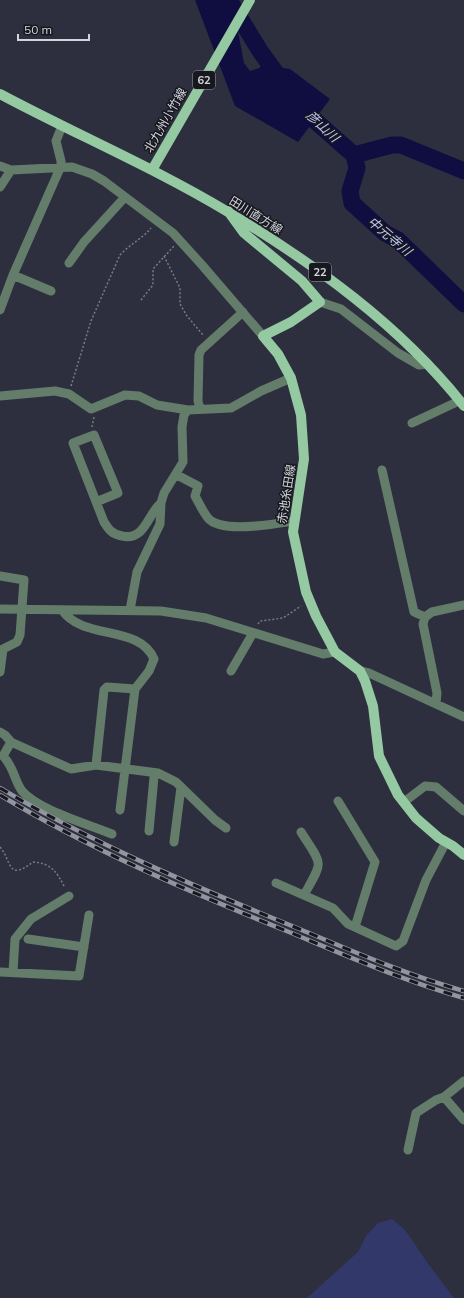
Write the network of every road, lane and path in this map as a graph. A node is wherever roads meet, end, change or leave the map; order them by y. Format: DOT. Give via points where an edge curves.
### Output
graph roads {
  1 [pos="250,0"];
  2 [pos="0,94"];
  3 [pos="62,126"];
  4 [pos="0,166"];
  5 [pos="61,166"];
  6 [pos="11,170"];
  7 [pos="152,170"];
  8 [pos="0,187"];
  9 [pos="125,197"];
  10 [pos="228,211"];
  11 [pos="157,221"];
  12 [pos="179,240"];
  13 [pos="164,256"];
  14 [pos="69,264"];
  15 [pos="13,275"];
  16 [pos="51,291"];
  17 [pos="141,300"];
  18 [pos="320,302"];
  19 [pos="0,310"];
  20 [pos="243,312"];
  21 [pos="262,336"];
  22 [pos="209,341"];
  23 [pos="428,364"];
  24 [pos="291,378"];
  25 [pos="69,394"];
  26 [pos="0,396"];
  27 [pos="462,404"];
  28 [pos="100,406"];
  29 [pos="200,409"];
  30 [pos="188,410"];
  31 [pos="412,423"];
  32 [pos="94,435"];
  33 [pos="382,470"];
  34 [pos="177,475"];
  35 [pos="96,502"];
  36 [pos="161,503"];
  37 [pos="294,521"];
  38 [pos="0,576"];
  39 [pos="310,601"];
  40 [pos="464,605"];
  41 [pos="0,609"];
  42 [pos="22,610"];
  43 [pos="62,610"];
  44 [pos="130,610"];
  45 [pos="425,617"];
  46 [pos="253,633"];
  47 [pos="334,652"];
  48 [pos="231,671"];
  49 [pos="360,671"];
  50 [pos="0,672"];
  51 [pos="135,689"];
  52 [pos="436,703"];
  53 [pos="464,717"];
  54 [pos="0,732"];
  55 [pos="11,742"];
  56 [pos="96,765"];
  57 [pos="124,768"];
  58 [pos="158,773"];
  59 [pos="181,787"];
  60 [pos="338,801"];
  61 [pos="404,802"];
  62 [pos="120,810"];
  63 [pos="464,811"];
  64 [pos="226,828"];
  65 [pos="148,831"];
  66 [pos="302,832"];
  67 [pos="112,834"];
  68 [pos="174,842"];
  69 [pos="446,842"];
  70 [pos="0,847"];
  71 [pos="464,855"];
  72 [pos="276,883"];
  73 [pos="304,895"];
  74 [pos="69,896"];
  75 [pos="90,915"];
  76 [pos="355,927"];
  77 [pos="28,939"];
  78 [pos="84,947"];
  79 [pos="0,972"];
  80 [pos="13,972"];
  81 [pos="464,1081"];
  82 [pos="444,1097"];
  83 [pos="464,1120"];
  84 [pos="408,1150"];
  1 -- 7 [label="main road, 北九州小竹線 / 62"];
  2 -- 3 [label="main road, 田川直方線 / 22"];
  3 -- 5 [label="street" via="56,142"];
  3 -- 7 [label="main road, 田川直方線 / 22"];
  4 -- 6 [label="street"];
  5 -- 6 [label="street"];
  5 -- 9 [label="street" via="92,174"];
  5 -- 15 [label="street"];
  6 -- 8 [label="street"];
  7 -- 10 [label="main road, 田川直方線 / 22"];
  9 -- 11 [label="street"];
  9 -- 14 [label="street" via="84,242"];
  10 -- 18 [label="main road" via="244,233 302,281"];
  10 -- 23 [label="main road, 田川直方線 / 22" via="315,268 380,320"];
  11 -- 12 [label="street"];
  11 -- 25 [label="path" via="144,238 128,246 117,260 91,321"];
  12 -- 13 [label="path"];
  12 -- 20 [label="street"];
  13 -- 17 [label="path" via="153,269 153,285"];
  13 -- 22 [label="path" via="180,288 180,304 186,316"];
  15 -- 16 [label="street"];
  15 -- 19 [label="street"];
  18 -- 21 [label="main road" via="292,322"];
  18 -- 23 [label="street" via="341,309 398,353 419,365"];
  20 -- 21 [label="street"];
  20 -- 22 [label="street"];
  21 -- 24 [label="main road, 赤池糸田線" via="278,354"];
  22 -- 29 [label="street" via="200,355"];
  23 -- 27 [label="main road, 田川直方線 / 22"];
  24 -- 29 [label="street" via="231,408"];
  24 -- 37 [label="main road, 赤池糸田線" via="301,415 304,459"];
  25 -- 26 [label="street" via="55,391"];
  25 -- 28 [label="street" via="91,409"];
  27 -- 31 [label="street"];
  28 -- 30 [label="street" via="125,396 139,396 157,405"];
  28 -- 32 [label="path" via="92,425"];
  29 -- 30 [label="street"];
  30 -- 34 [label="street" via="184,415 182,427 183,462"];
  32 -- 35 [label="street" via="73,443"];
  32 -- 35 [label="street" via="118,493"];
  33 -- 45 [label="street" via="414,612"];
  34 -- 36 [label="street" via="171,480"];
  34 -- 37 [label="street" via="198,486 195,496 208,519 220,524 246,528"];
  35 -- 36 [label="street" via="110,532 130,538 139,533 154,509"];
  36 -- 44 [label="street" via="160,524 137,572"];
  37 -- 39 [label="main road, 赤池糸田線" via="293,532"];
  38 -- 42 [label="street" via="24,580"];
  39 -- 46 [label="path" via="283,618 260,621"];
  39 -- 47 [label="main road, 赤池糸田線"];
  40 -- 45 [label="street" via="432,612"];
  41 -- 42 [label="street"];
  42 -- 43 [label="street"];
  42 -- 50 [label="street" via="20,635 17,642 3,649"];
  43 -- 44 [label="street"];
  43 -- 51 [label="street" via="72,620 92,629 142,643 154,660"];
  44 -- 46 [label="street" via="206,618"];
  45 -- 52 [label="street" via="423,624"];
  46 -- 47 [label="street" via="323,654"];
  46 -- 48 [label="street"];
  47 -- 49 [label="main road, 赤池糸田線"];
  49 -- 52 [label="street"];
  49 -- 61 [label="main road" via="373,706 379,756 387,775"];
  51 -- 56 [label="street" via="107,687 104,690"];
  51 -- 57 [label="street"];
  52 -- 53 [label="street"];
  54 -- 55 [label="street"];
  55 -- 56 [label="street" via="71,769"];
  55 -- 67 [label="street" via="3,756 11,764 22,791 44,808"];
  56 -- 57 [label="street"];
  57 -- 58 [label="street"];
  57 -- 62 [label="street"];
  58 -- 59 [label="street"];
  58 -- 65 [label="street" via="154,777"];
  59 -- 64 [label="street"];
  59 -- 68 [label="street"];
  60 -- 76 [label="street" via="374,862"];
  61 -- 63 [label="street" via="425,786 436,787"];
  61 -- 69 [label="main road" via="416,818"];
  66 -- 73 [label="street" via="319,860 320,867"];
  69 -- 71 [label="main road"];
  69 -- 76 [label="street" via="426,880 403,941 396,946"];
  70 -- 74 [label="path" via="13,869 23,869 32,862 52,868 58,873"];
  72 -- 73 [label="street"];
  73 -- 76 [label="street" via="333,908 348,924"];
  74 -- 80 [label="street" via="31,919 15,939"];
  75 -- 78 [label="street"];
  77 -- 78 [label="street"];
  78 -- 80 [label="street" via="79,976"];
  79 -- 80 [label="street"];
  81 -- 82 [label="street"];
  82 -- 83 [label="street"];
  82 -- 84 [label="street" via="416,1113"];
}
